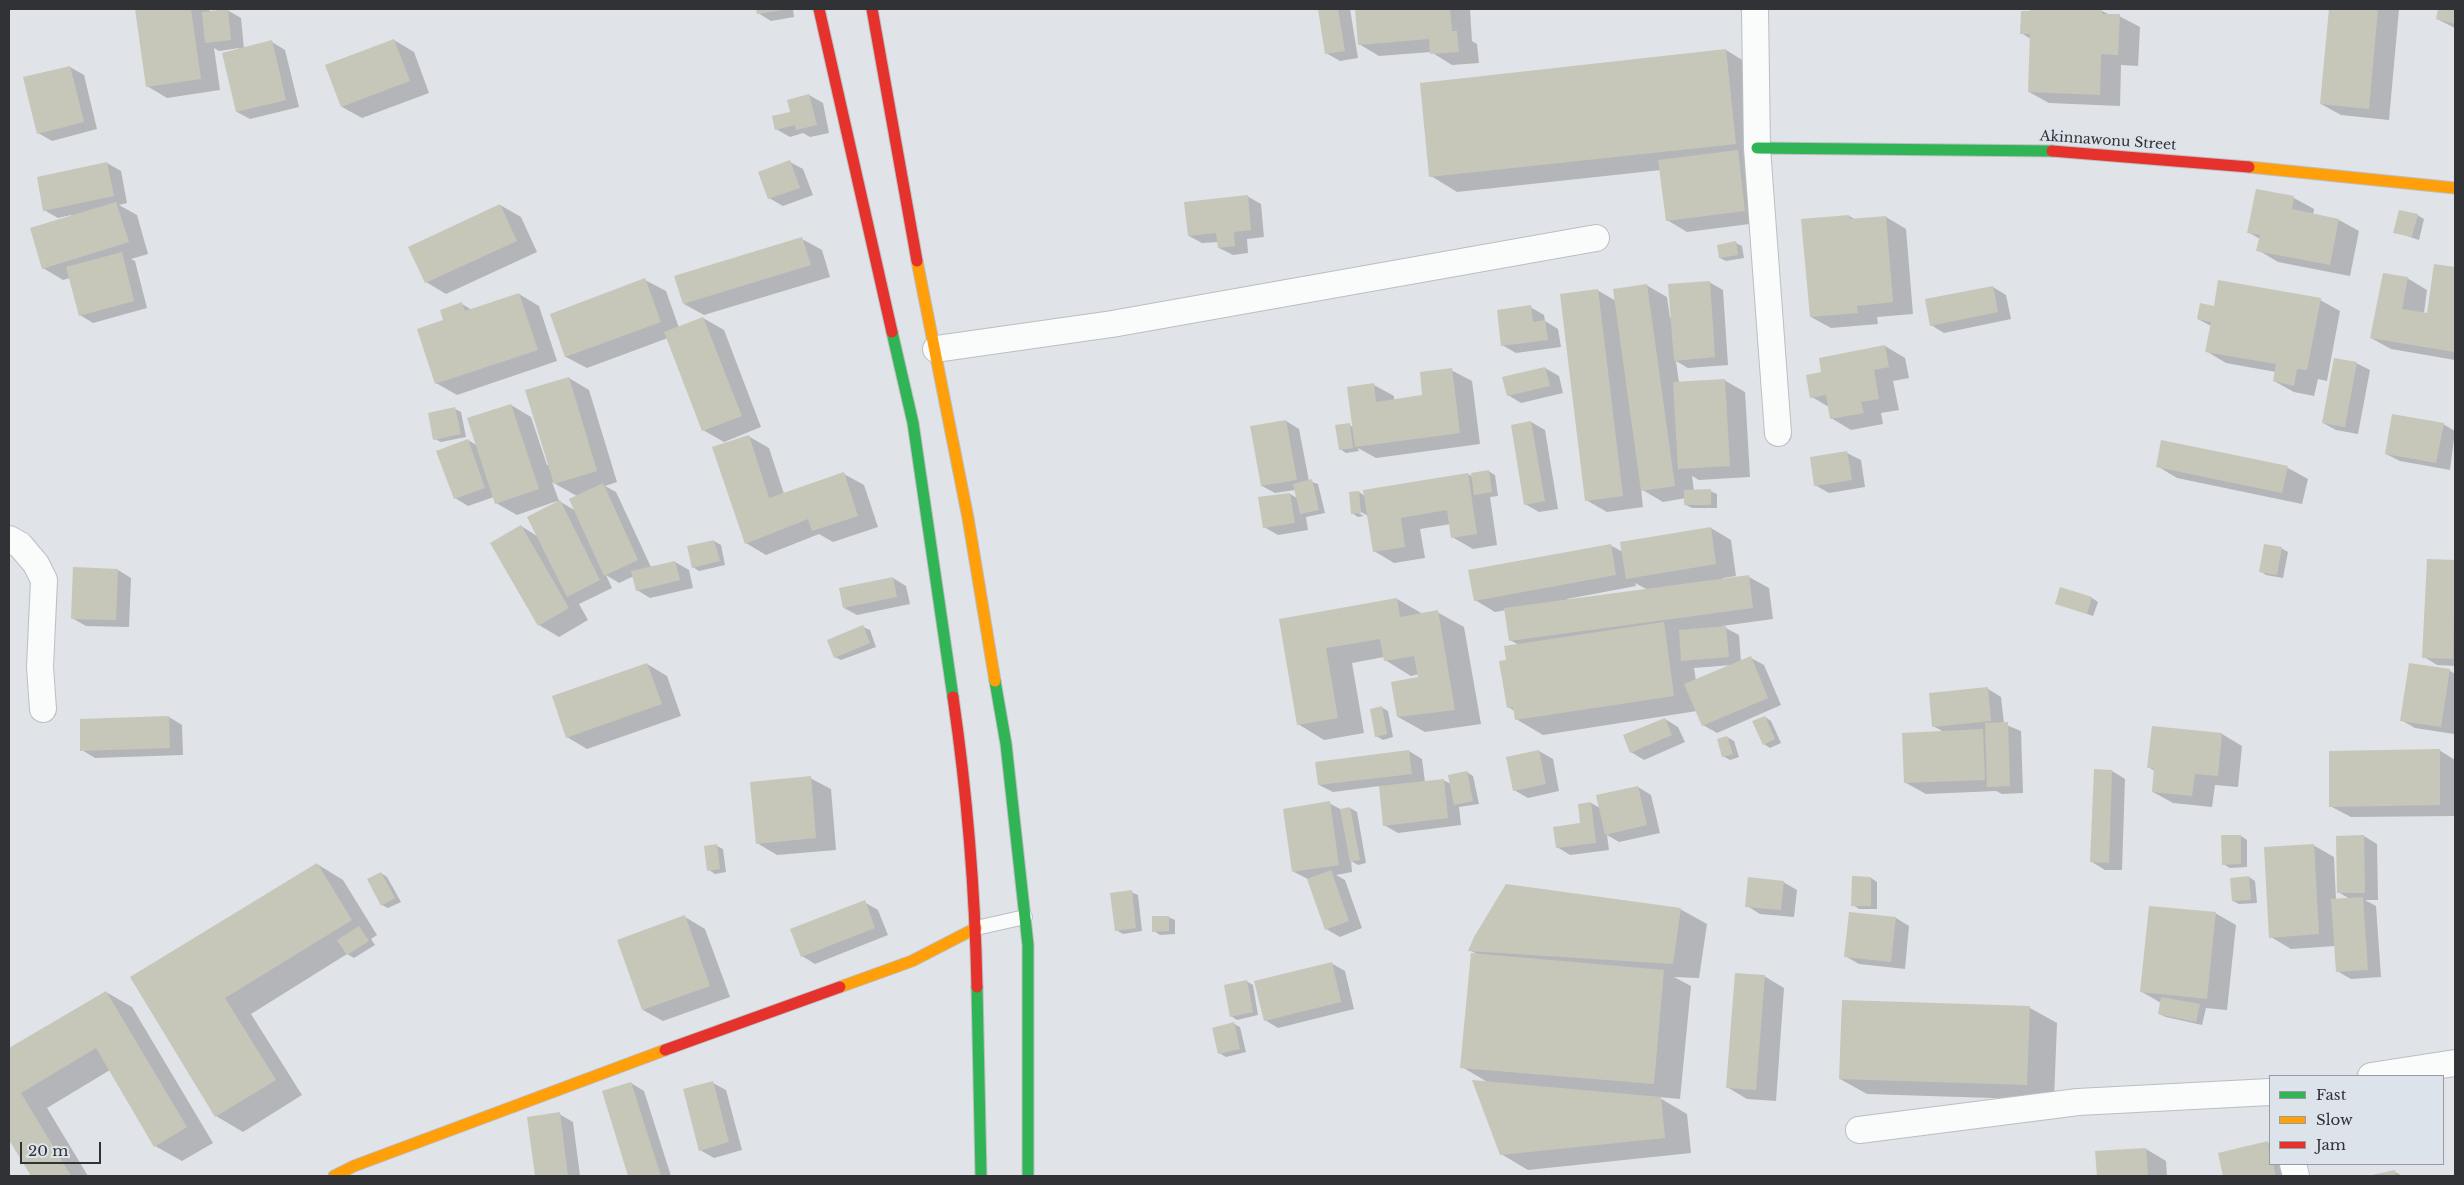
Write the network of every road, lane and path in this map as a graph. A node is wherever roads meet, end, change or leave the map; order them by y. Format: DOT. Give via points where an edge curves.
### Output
graph roads {
  1 [pos="819,9"];
  2 [pos="872,9"];
  3 [pos="1755,9"];
  4 [pos="1757,148"];
  5 [pos="2455,188"];
  6 [pos="1596,238"];
  7 [pos="936,349"];
  8 [pos="1778,433"];
  9 [pos="9,540"];
  10 [pos="43,708"];
  11 [pos="1025,917"];
  12 [pos="976,928"];
  13 [pos="2455,1063"];
  14 [pos="2377,1075"];
  15 [pos="2269,1092"];
  16 [pos="1859,1130"];
  17 [pos="334,1176"];
  18 [pos="981,1176"];
  19 [pos="1028,1176"];
  1 -- 12 [label="main road" via="913,423 962,758"];
  2 -- 7 [label="main road" via="902,184"];
  3 -- 4 [label="street"];
  4 -- 5 [label="main road, Akinnawonu Street" via="2038,150 2202,162"];
  4 -- 8 [label="street"];
  6 -- 7 [label="street" via="1112,324"];
  7 -- 11 [label="main road" via="1006,744"];
  9 -- 10 [label="street" via="20,545 44,580 40,659"];
  11 -- 12 [label="lane"];
  11 -- 19 [label="main road" via="1028,945"];
  12 -- 17 [label="main road" via="912,961 508,1107"];
  12 -- 18 [label="main road"];
  13 -- 14 [label="street"];
  15 -- 16 [label="street" via="2078,1102"];
}
